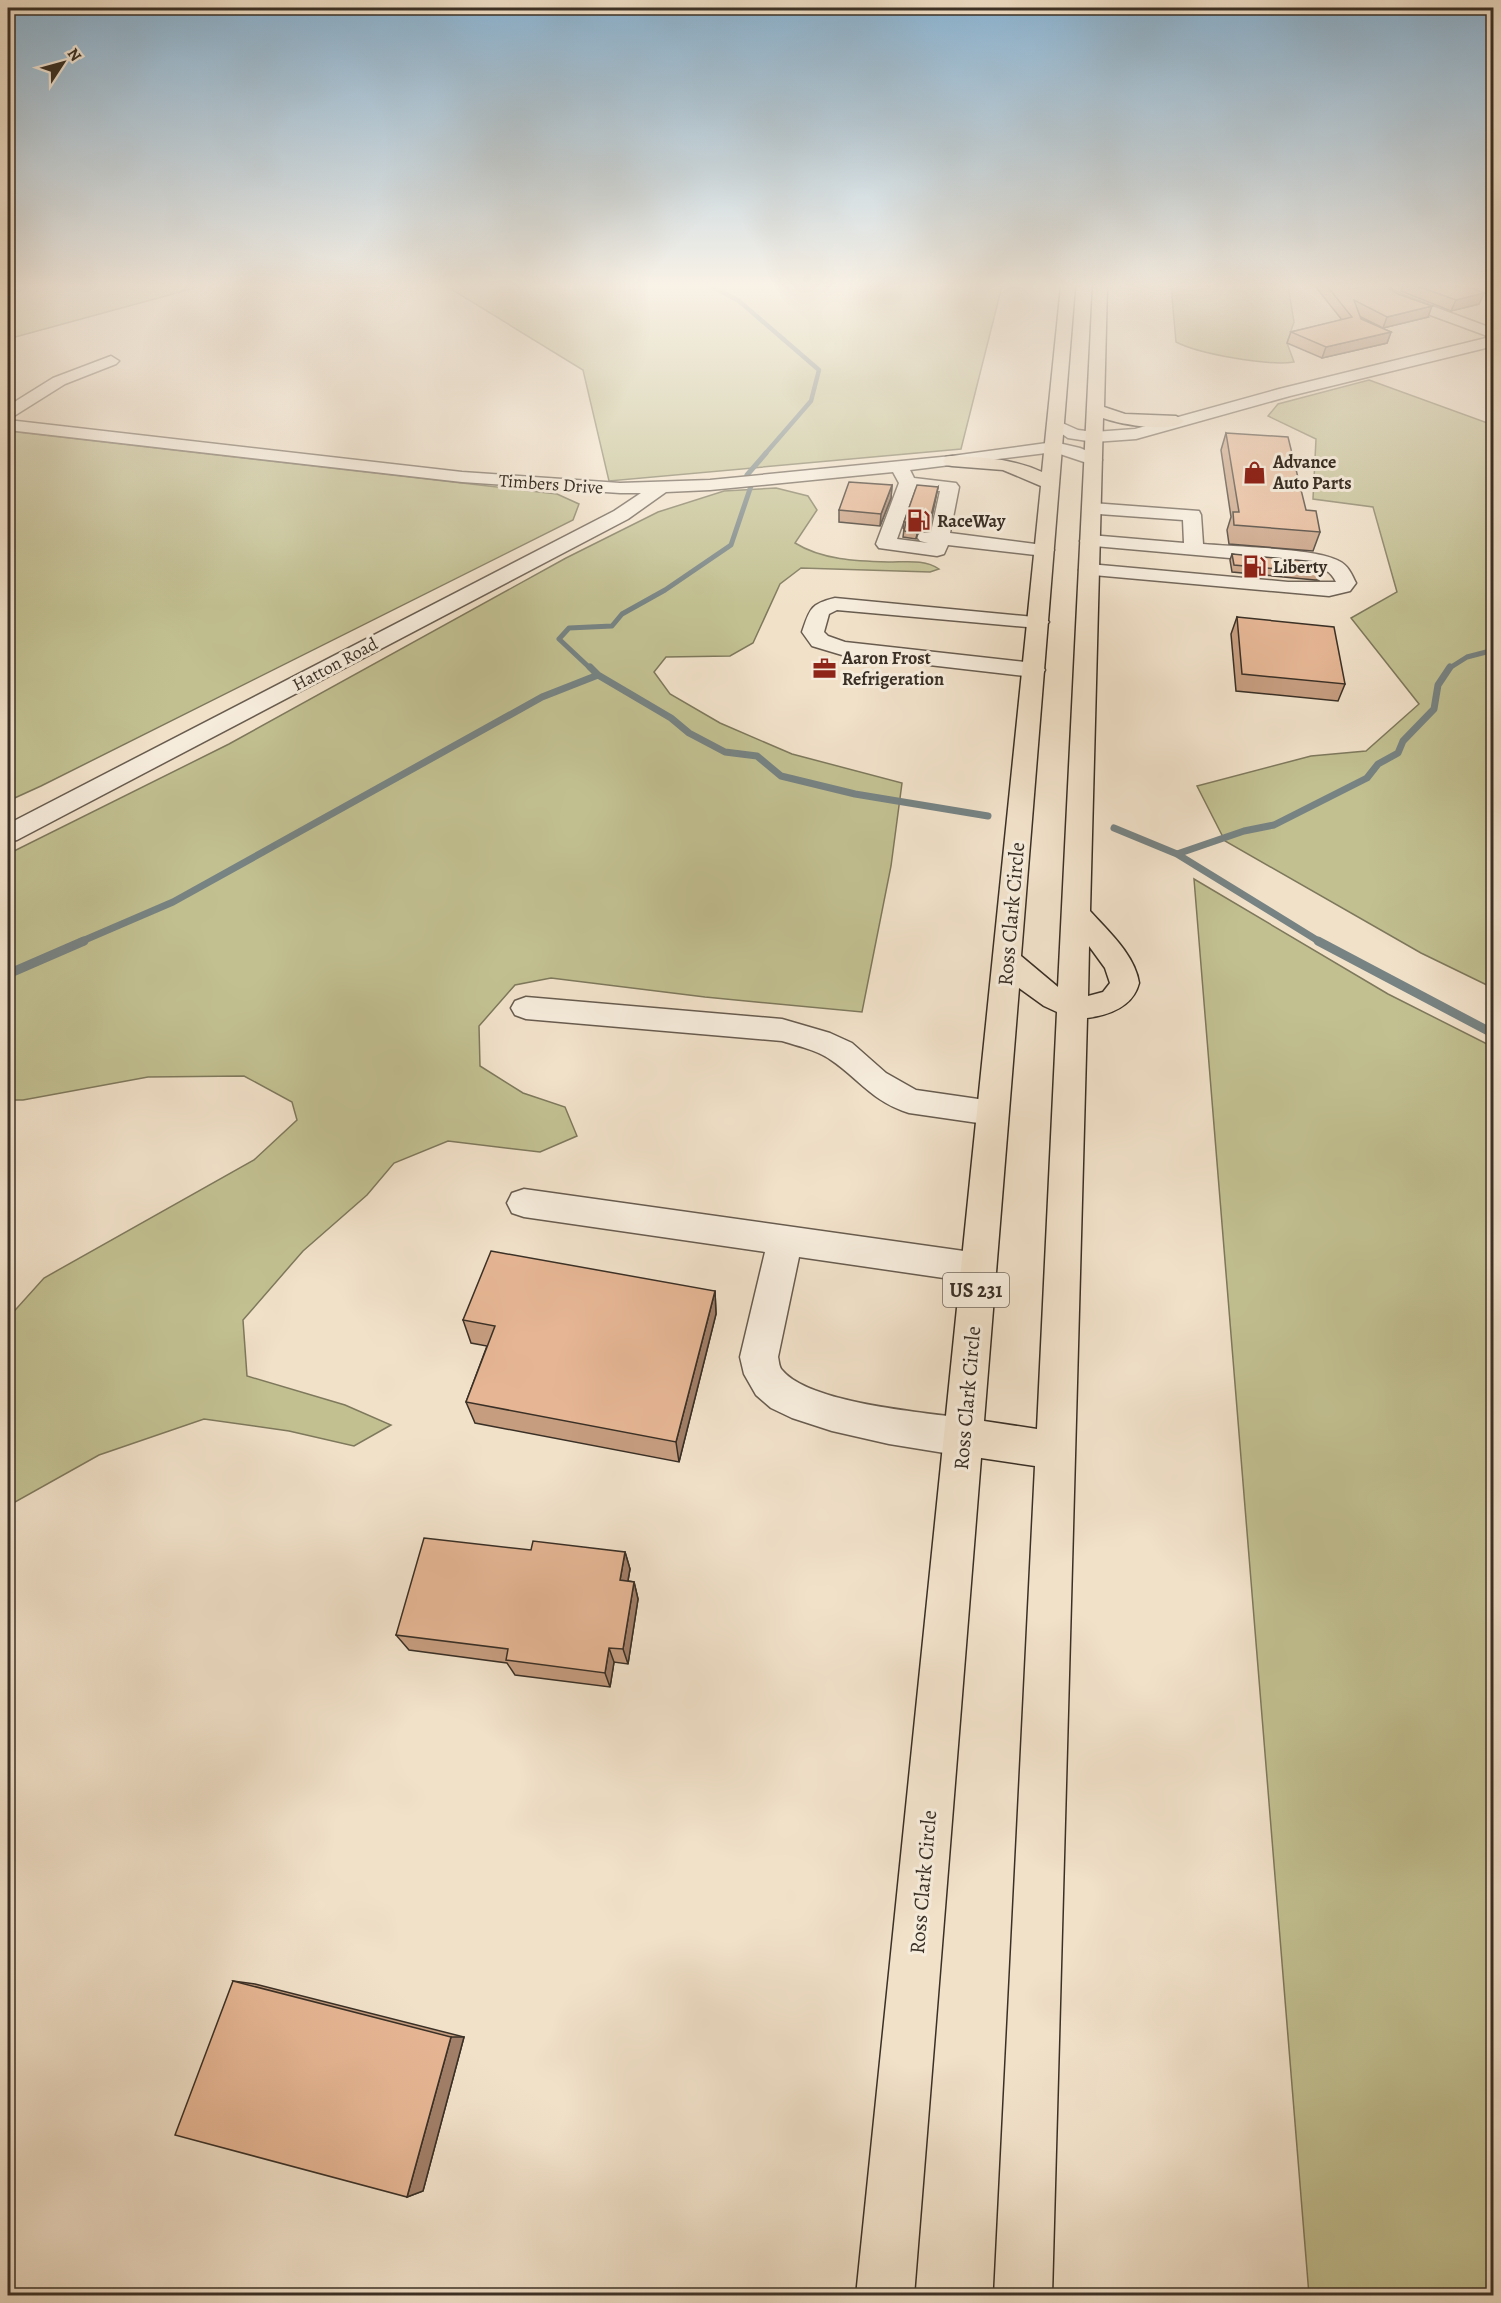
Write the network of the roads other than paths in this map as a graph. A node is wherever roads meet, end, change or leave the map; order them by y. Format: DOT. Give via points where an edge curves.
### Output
graph roads {
  1 [pos="36,393"];
  2 [pos="1062,393"];
  3 [pos="1090,393"];
  4 [pos="1279,393"];
  5 [pos="12,406"];
  6 [pos="1176,421"];
  7 [pos="8,425"];
  8 [pos="1136,434"];
  9 [pos="1055,436"];
  10 [pos="1094,436"];
  11 [pos="1009,452"];
  12 [pos="952,461"];
  13 [pos="1050,484"];
  14 [pos="660,488"];
  15 [pos="903,508"];
  16 [pos="938,518"];
  17 [pos="1090,540"];
  18 [pos="1044,550"];
  19 [pos="1194,550"];
  20 [pos="1038,622"];
  21 [pos="1034,670"];
  22 [pos="8,834"];
  23 [pos="1076,913"];
  24 [pos="1006,958"];
  25 [pos="1073,1005"];
  26 [pos="526,1008"];
  27 [pos="992,1113"];
  28 [pos="524,1203"];
  29 [pos="785,1240"];
  30 [pos="978,1268"];
  31 [pos="963,1437"];
  32 [pos="1055,1450"];
  33 [pos="885,2295"];
  34 [pos="1023,2295"];
  1 -- 5 [label="street"];
  2 -- 9 [label="highway, Ross Clark Circle / US 231"];
  3 -- 10 [label="highway, Ross Clark Circle / US 231"];
  4 -- 6 [label="street"];
  6 -- 8 [label="street"];
  6 -- 10 [label="highway" via="1122,421"];
  7 -- 14 [label="street, Timbers Drive" via="483,479"];
  8 -- 10 [label="highway" via="1118,442"];
  9 -- 10 [label="street, Timbers Drive"];
  9 -- 10 [label="street, Timbers Drive" via="1074,452"];
  9 -- 11 [label="street, Timbers Drive"];
  9 -- 11 [label="highway" via="1040,438"];
  9 -- 13 [label="highway, Ross Clark Circle / US 231"];
  10 -- 17 [label="highway, Ross Clark Circle / US 231"];
  11 -- 12 [label="street, Timbers Drive"];
  12 -- 13 [label="highway" via="1006,464"];
  12 -- 15 [label="street, Timbers Drive"];
  13 -- 18 [label="highway, Ross Clark Circle / US 231"];
  14 -- 15 [label="street, Timbers Drive"];
  14 -- 22 [label="street, Hatton Road" via="621,515"];
  15 -- 16 [label="street" via="950,487"];
  15 -- 16 [label="street" via="886,544 937,550"];
  16 -- 18 [label="street"];
  17 -- 19 [label="street"];
  17 -- 19 [label="street" via="1192,515"];
  17 -- 19 [label="street" via="1288,588 1329,590 1346,583 1335,565 1326,562"];
  17 -- 23 [label="highway, Ross Clark Circle / US 231"];
  18 -- 20 [label="highway, Ross Clark Circle / US 231"];
  20 -- 21 [label="highway, Ross Clark Circle / US 231"];
  20 -- 21 [label="street" via="835,604 820,610 813,632 820,641 842,648"];
  21 -- 24 [label="highway, Ross Clark Circle / US 231"];
  23 -- 25 [label="highway, Ross Clark Circle / US 231"];
  23 -- 25 [label="highway" via="1108,951 1125,985 1119,995 1096,1008"];
  24 -- 25 [label="highway" via="1046,996"];
  24 -- 27 [label="highway, Ross Clark Circle / US 231"];
  25 -- 32 [label="highway, Ross Clark Circle / US 231"];
  26 -- 27 [label="street" via="782,1030 841,1051 875,1081 909,1101"];
  27 -- 30 [label="highway, Ross Clark Circle / US 231"];
  28 -- 29 [label="street"];
  29 -- 30 [label="street"];
  29 -- 31 [label="street" via="759,1357 762,1374 769,1384 825,1413"];
  30 -- 31 [label="highway, Ross Clark Circle / US 231"];
  31 -- 32 [label="highway"];
  31 -- 33 [label="highway, Ross Clark Circle / US 231"];
  32 -- 34 [label="highway, Ross Clark Circle / US 231"];
}
